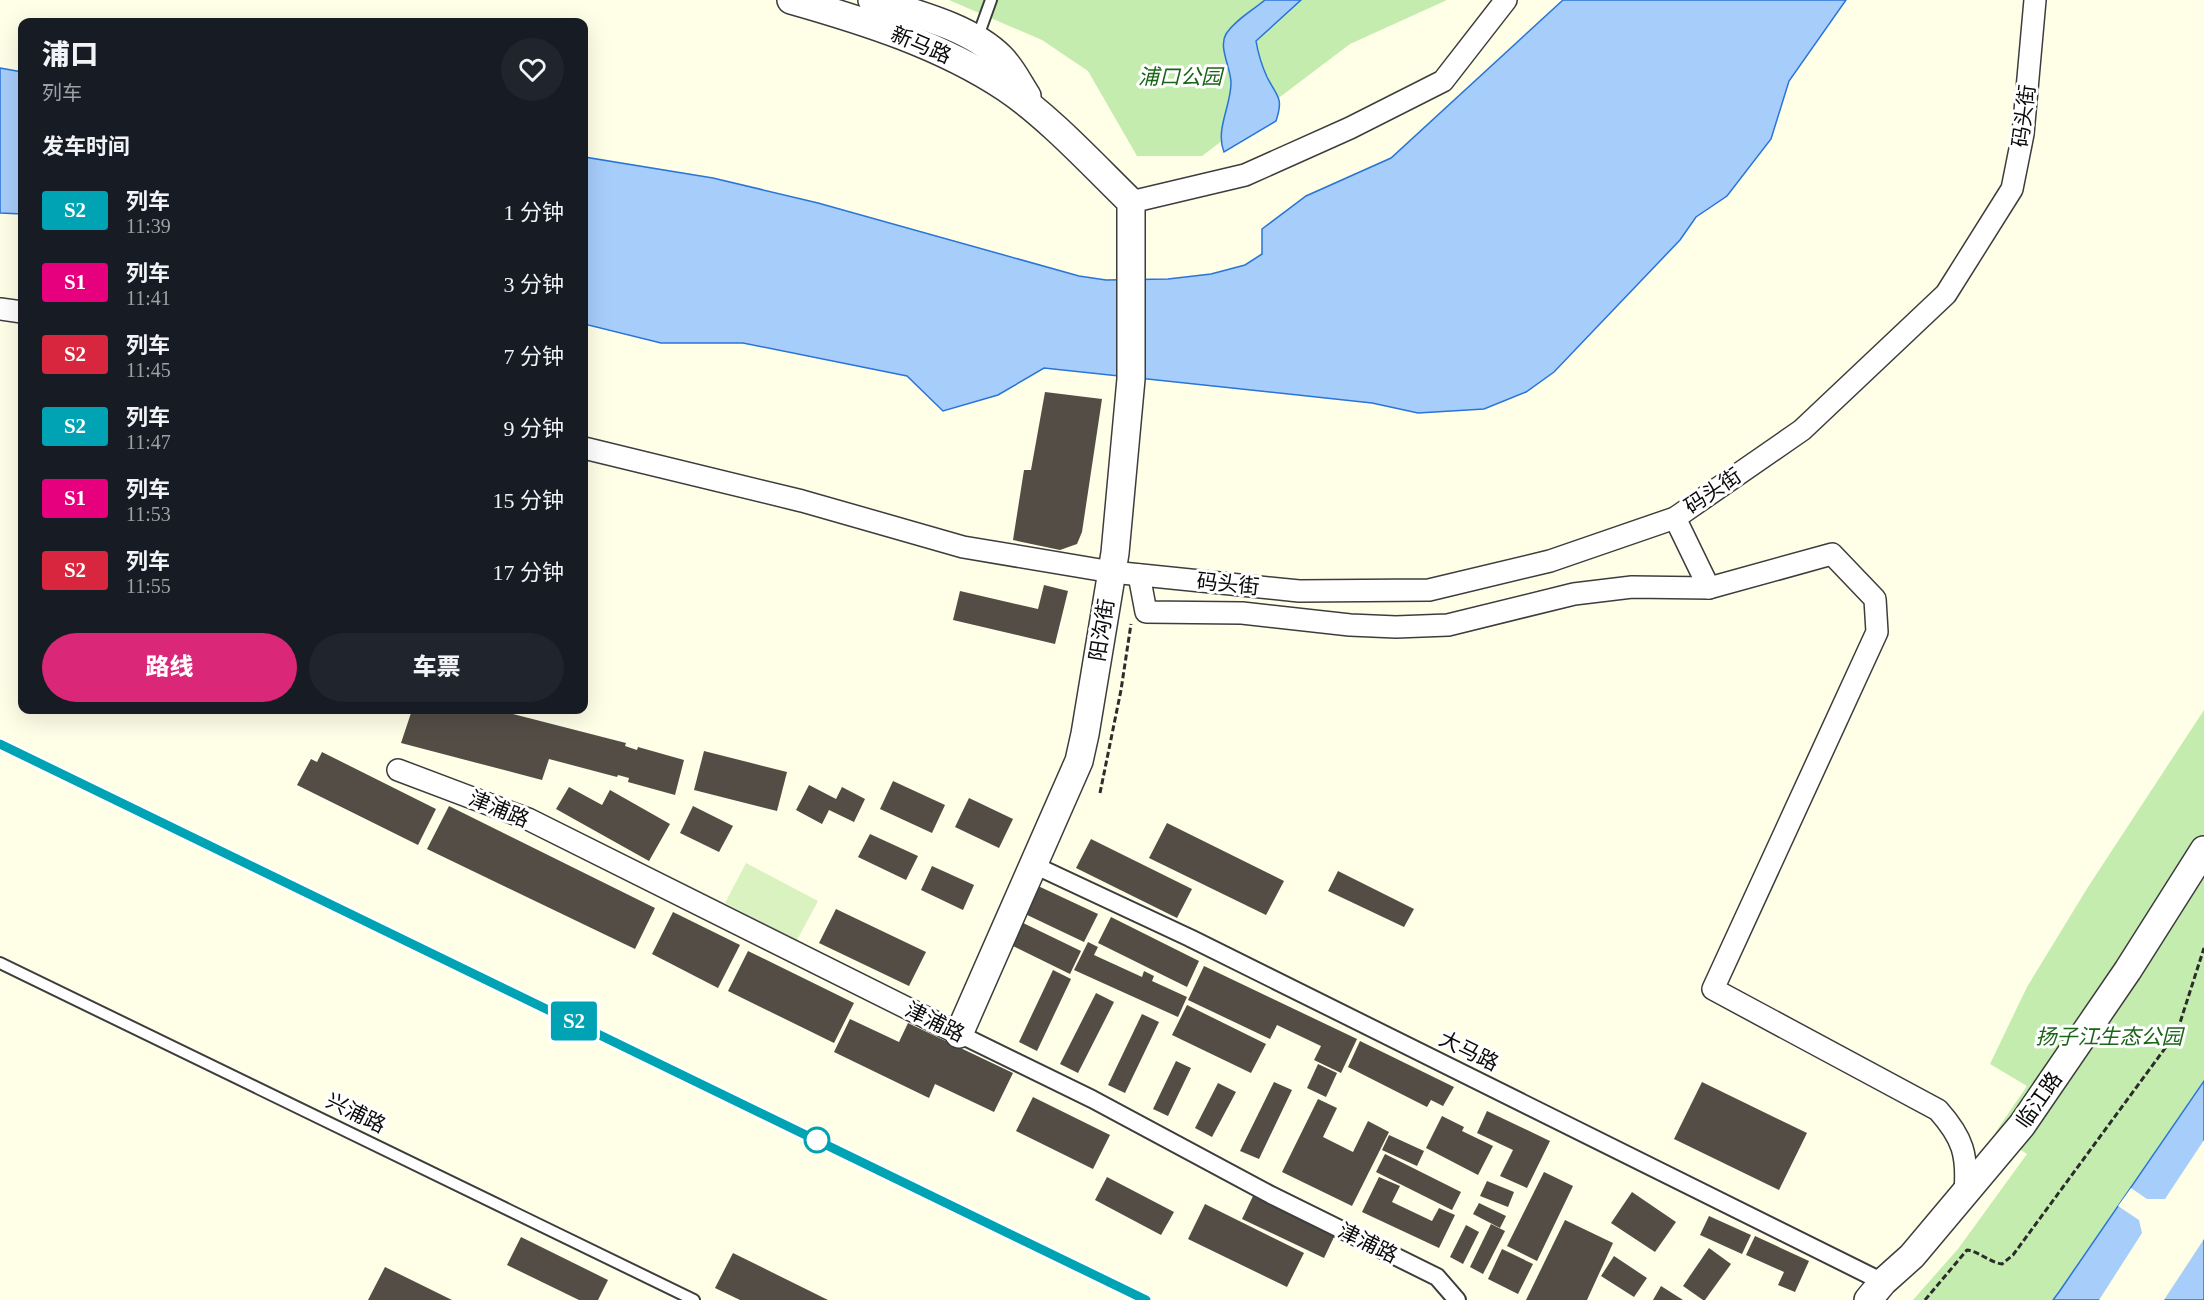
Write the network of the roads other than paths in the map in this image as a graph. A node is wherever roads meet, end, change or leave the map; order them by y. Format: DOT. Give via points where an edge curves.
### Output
graph roads {
  1 [pos="791,0"];
  2 [pos="872,0"];
  3 [pos="991,0"];
  4 [pos="1506,0"];
  5 [pos="2035,0"];
  6 [pos="973,52"];
  7 [pos="1131,202"];
  8 [pos="0,309"];
  9 [pos="18,311"];
  10 [pos="588,449"];
  11 [pos="1675,518"];
  12 [pos="1112,572"];
  13 [pos="1139,575"];
  14 [pos="1709,588"];
  15 [pos="398,770"];
  16 [pos="2204,850"];
  17 [pos="1034,865"];
  18 [pos="0,963"];
  19 [pos="959,1034"];
  20 [pos="1965,1192"];
  21 [pos="1876,1291"];
  22 [pos="694,1300"];
  23 [pos="1457,1300"];
  1 -- 6 [label="street, 新马路"];
  2 -- 6 [label="street, 新马路" via="924,17"];
  3 -- 6 [label="lane"];
  4 -- 7 [label="street" via="1443,81 1350,128 1245,174"];
  5 -- 11 [label="street, 码头街" via="2024,134 2012,189 1946,294 1802,430"];
  6 -- 7 [label="street, 新马路"];
  7 -- 12 [label="street, 阳沟街" via="1131,378"];
  8 -- 9 [label="street"];
  10 -- 12 [label="street, 码头街" via="801,501 963,547"];
  11 -- 13 [label="street, 码头街" via="1550,561 1429,590 1299,591"];
  11 -- 14 [label="street"];
  12 -- 13 [label="street, 码头街"];
  12 -- 17 [label="street, 阳沟街" via="1079,760"];
  13 -- 14 [label="street" via="1146,612 1242,613 1396,627 1448,625 1574,594 1632,587"];
  14 -- 20 [label="street" via="1833,554 1875,599 1877,633 1713,989 1938,1110 1959,1139 1967,1166"];
  15 -- 19 [label="street, 津浦路" via="528,819"];
  16 -- 20 [label="street, 临江路" via="2022,1125"];
  17 -- 19 [label="street, 阳沟街"];
  17 -- 21 [label="street, 大马路" via="1190,938"];
  18 -- 22 [label="lane, 兴浦路"];
  19 -- 23 [label="street, 津浦路" via="1092,1099 1270,1196 1437,1277"];
  20 -- 21 [label="street, 临江路" via="1912,1256"];
}
